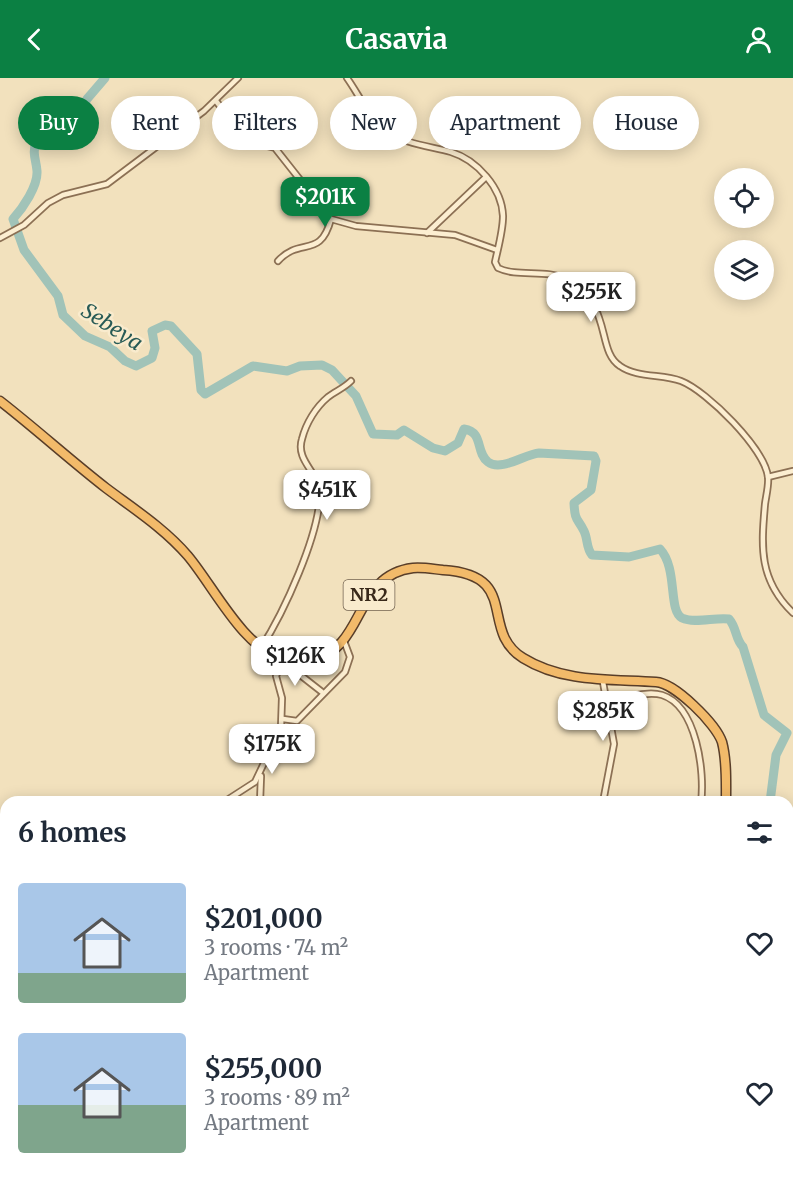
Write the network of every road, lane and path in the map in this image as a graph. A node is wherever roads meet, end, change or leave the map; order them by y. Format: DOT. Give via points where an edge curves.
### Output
graph roads {
  1 [pos="238,78"];
  2 [pos="347,78"];
  3 [pos="221,96"];
  4 [pos="212,104"];
  5 [pos="277,150"];
  6 [pos="486,177"];
  7 [pos="331,219"];
  8 [pos="427,233"];
  9 [pos="0,238"];
  10 [pos="497,250"];
  11 [pos="278,261"];
  12 [pos="348,384"];
  13 [pos="0,401"];
  14 [pos="793,471"];
  15 [pos="768,477"];
  16 [pos="793,613"];
  17 [pos="344,641"];
  18 [pos="261,648"];
  19 [pos="287,660"];
  20 [pos="603,682"];
  21 [pos="322,692"];
  22 [pos="607,698"];
  23 [pos="283,719"];
  24 [pos="261,773"];
  25 [pos="235,796"];
  26 [pos="260,796"];
  27 [pos="604,796"];
  28 [pos="701,796"];
  29 [pos="726,796"];
  1 -- 3 [label="street"];
  2 -- 6 [label="street" via="385,130 413,143 463,157"];
  4 -- 9 [label="street" via="107,184 63,195"];
  5 -- 7 [label="street"];
  6 -- 8 [label="street"];
  6 -- 10 [label="street" via="501,204 503,218"];
  7 -- 8 [label="street" via="356,226"];
  7 -- 11 [label="street" via="323,240 292,250"];
  8 -- 10 [label="street" via="465,237"];
  10 -- 15 [label="street" via="495,262 502,270 550,273 579,287 597,308 608,348 619,366 695,388 747,439"];
  12 -- 18 [label="street" via="313,413 301,441 300,452 318,481 316,517 276,625"];
  13 -- 18 [label="highway" via="174,542"];
  14 -- 15 [label="street"];
  15 -- 16 [label="street" via="762,557 773,587"];
  17 -- 19 [label="highway, NR2" via="321,657"];
  17 -- 20 [label="highway, NR2" via="376,585 388,575 413,568 458,571 489,585 503,636 513,651 535,664"];
  17 -- 21 [label="street" via="349,665"];
  18 -- 19 [label="highway"];
  19 -- 21 [label="street"];
  19 -- 23 [label="street" via="276,676"];
  20 -- 22 [label="street"];
  20 -- 29 [label="highway, NR2" via="668,685 699,712 721,739"];
  21 -- 23 [label="street" via="297,721"];
  22 -- 27 [label="street" via="614,744"];
  22 -- 28 [label="street" via="656,694 677,706 689,722 703,768"];
  23 -- 24 [label="street"];
  24 -- 25 [label="street" via="249,788"];
  24 -- 26 [label="street"];
}
